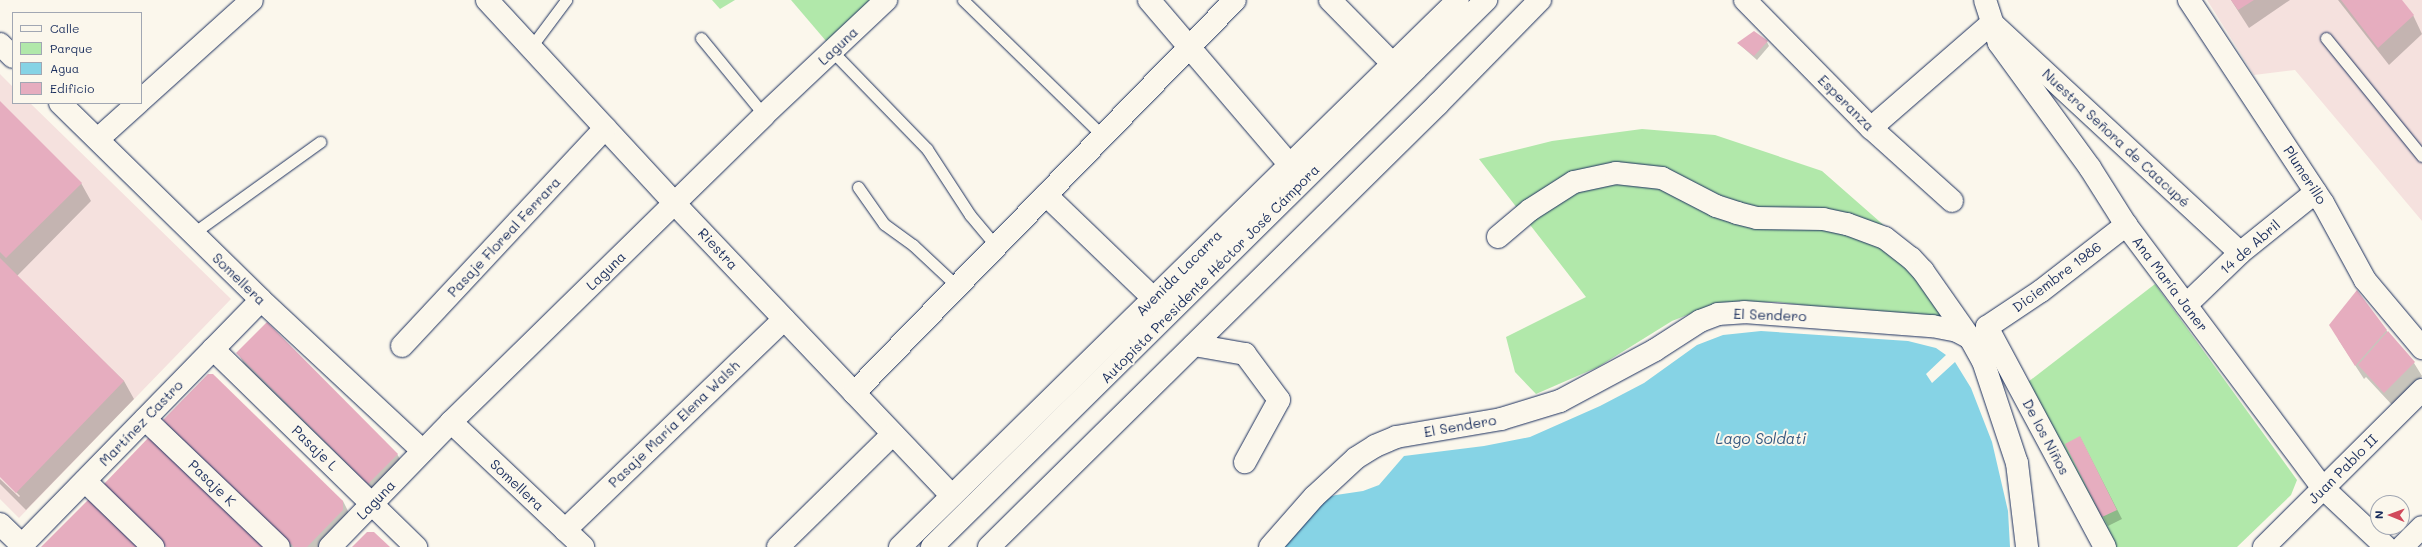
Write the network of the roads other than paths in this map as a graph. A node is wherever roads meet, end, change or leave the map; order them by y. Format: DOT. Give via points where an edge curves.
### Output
graph roads {
  1 [pos="252,0"];
  2 [pos="487,0"];
  3 [pos="566,0"];
  4 [pos="886,0"];
  5 [pos="962,0"];
  6 [pos="1149,0"];
  7 [pos="1235,0"];
  8 [pos="1330,0"];
  9 [pos="1486,0"];
  10 [pos="1540,0"];
  11 [pos="1745,0"];
  12 [pos="1985,0"];
  13 [pos="2189,0"];
  14 [pos="1450,3"];
  15 [pos="1992,23"];
  16 [pos="701,38"];
  17 [pos="2326,38"];
  18 [pos="0,44"];
  19 [pos="531,47"];
  20 [pos="1189,48"];
  21 [pos="833,52"];
  22 [pos="12,56"];
  23 [pos="1392,63"];
  24 [pos="142,99"];
  25 [pos="61,104"];
  26 [pos="137,104"];
  27 [pos="764,115"];
  28 [pos="605,128"];
  29 [pos="1871,128"];
  30 [pos="1104,136"];
  31 [pos="98,139"];
  32 [pos="320,142"];
  33 [pos="2422,156"];
  34 [pos="1289,164"];
  35 [pos="858,187"];
  36 [pos="2316,192"];
  37 [pos="1046,195"];
  38 [pos="1952,201"];
  39 [pos="675,204"];
  40 [pos="2126,225"];
  41 [pos="192,234"];
  42 [pos="1498,237"];
  43 [pos="996,246"];
  44 [pos="2240,254"];
  45 [pos="957,286"];
  46 [pos="1153,298"];
  47 [pos="261,300"];
  48 [pos="2186,305"];
  49 [pos="784,319"];
  50 [pos="1979,332"];
  51 [pos="1194,345"];
  52 [pos="402,346"];
  53 [pos="2422,348"];
  54 [pos="213,349"];
  55 [pos="2422,390"];
  56 [pos="854,393"];
  57 [pos="145,419"];
  58 [pos="451,422"];
  59 [pos="892,434"];
  60 [pos="422,451"];
  61 [pos="1245,462"];
  62 [pos="85,480"];
  63 [pos="2323,488"];
  64 [pos="952,496"];
  65 [pos="372,504"];
  66 [pos="0,524"];
  67 [pos="2422,527"];
  68 [pos="565,530"];
  69 [pos="23,546"];
  70 [pos="153,547"];
  71 [pos="279,547"];
  72 [pos="330,547"];
  73 [pos="416,547"];
  74 [pos="583,547"];
  75 [pos="778,547"];
  76 [pos="900,547"];
  77 [pos="932,547"];
  78 [pos="989,547"];
  79 [pos="1270,547"];
  80 [pos="2027,547"];
  81 [pos="2105,547"];
  82 [pos="2264,547"];
  83 [pos="2386,547"];
  84 [pos="2402,547"];
  1 -- 24 [label="main road"];
  2 -- 19 [label="main road, Riestra"];
  3 -- 19 [label="lane"];
  4 -- 21 [label="main road, Laguna"];
  5 -- 30 [label="lane"];
  6 -- 20 [label="main road"];
  7 -- 20 [label="main road"];
  8 -- 23 [label="main road"];
  9 -- 77 [label="main road, Autopista Presidente Héctor José Cámpora"];
  10 -- 51 [label="main road"];
  11 -- 29 [label="main road, Esperanza"];
  12 -- 15 [label="main road, Ana María Janer"];
  13 -- 36 [label="main road, Plumerillo"];
  14 -- 23 [label="main road, Avenida Lacarra"];
  15 -- 29 [label="main road"];
  15 -- 40 [label="main road, Ana María Janer" via="1999,43 2090,168"];
  15 -- 44 [label="main road, Nuestra Señora de Caacupé"];
  16 -- 27 [label="lane"];
  17 -- 33 [label="lane"];
  18 -- 22 [label="main road"];
  19 -- 28 [label="main road, Riestra"];
  20 -- 30 [label="main road"];
  20 -- 34 [label="main road"];
  21 -- 27 [label="main road, Laguna"];
  21 -- 43 [label="lane" via="927,149 970,215"];
  23 -- 34 [label="main road, Avenida Lacarra"];
  25 -- 31 [label="main road, Somellera"];
  26 -- 31 [label="main road"];
  27 -- 39 [label="main road, Laguna"];
  28 -- 39 [label="main road, Riestra"];
  28 -- 52 [label="main road, Pasaje Floreal Ferrara"];
  29 -- 38 [label="main road, Esperanza"];
  30 -- 37 [label="main road"];
  31 -- 41 [label="main road, Somellera"];
  32 -- 41 [label="lane"];
  34 -- 46 [label="main road, Avenida Lacarra"];
  35 -- 45 [label="lane" via="884,224 913,245"];
  36 -- 44 [label="main road, 14 de Abril"];
  36 -- 53 [label="main road, Plumerillo" via="2365,280"];
  37 -- 43 [label="main road"];
  37 -- 46 [label="main road"];
  39 -- 49 [label="main road, Riestra"];
  39 -- 58 [label="main road, Laguna"];
  40 -- 48 [label="main road, Ana María Janer"];
  40 -- 50 [label="main road, Diciembre 1986" via="2041,291"];
  41 -- 47 [label="main road, Somellera"];
  42 -- 50 [label="main road" via="1530,210 1574,182 1616,173 1662,178 1716,206 1737,213 1757,218 1823,219 1847,224 1885,238 1911,258"];
  43 -- 45 [label="main road"];
  44 -- 48 [label="main road, 14 de Abril"];
  45 -- 56 [label="main road"];
  46 -- 64 [label="main road, Avenida Lacarra"];
  47 -- 54 [label="main road, Martínez Castro"];
  47 -- 60 [label="main road, Somellera"];
  48 -- 63 [label="main road, Ana María Janer"];
  49 -- 56 [label="main road, Riestra"];
  49 -- 68 [label="main road, Pasaje María Elena Walsh"];
  50 -- 79 [label="main road, El Sendero" via="1780,314 1718,314 1684,330 1655,350 1560,402 1501,419 1396,437 1356,458 1314,497"];
  50 -- 80 [label="main road" via="1984,361 2017,463"];
  50 -- 81 [label="main road, De los Niños"];
  51 -- 61 [label="main road" via="1245,354 1279,400"];
  51 -- 78 [label="main road"];
  54 -- 57 [label="main road, Martínez Castro"];
  54 -- 65 [label="main road, Pasaje L"];
  55 -- 63 [label="main road, Juan Pablo II"];
  56 -- 59 [label="main road, Riestra"];
  57 -- 62 [label="main road, Martínez Castro"];
  57 -- 71 [label="main road, Pasaje K"];
  58 -- 60 [label="main road, Laguna"];
  58 -- 68 [label="main road, Somellera"];
  59 -- 64 [label="main road, Riestra"];
  59 -- 75 [label="main road"];
  60 -- 65 [label="main road, Laguna"];
  62 -- 69 [label="main road, Martínez Castro"];
  62 -- 70 [label="main road"];
  63 -- 82 [label="main road, Juan Pablo II"];
  63 -- 83 [label="main road, Ana María Janer"];
  64 -- 76 [label="main road, Avenida Lacarra"];
  65 -- 72 [label="main road, Laguna"];
  65 -- 73 [label="main road, Pasaje L"];
  66 -- 69 [label="main road"];
  67 -- 84 [label="main road"];
  68 -- 74 [label="main road, Somellera"];
}
